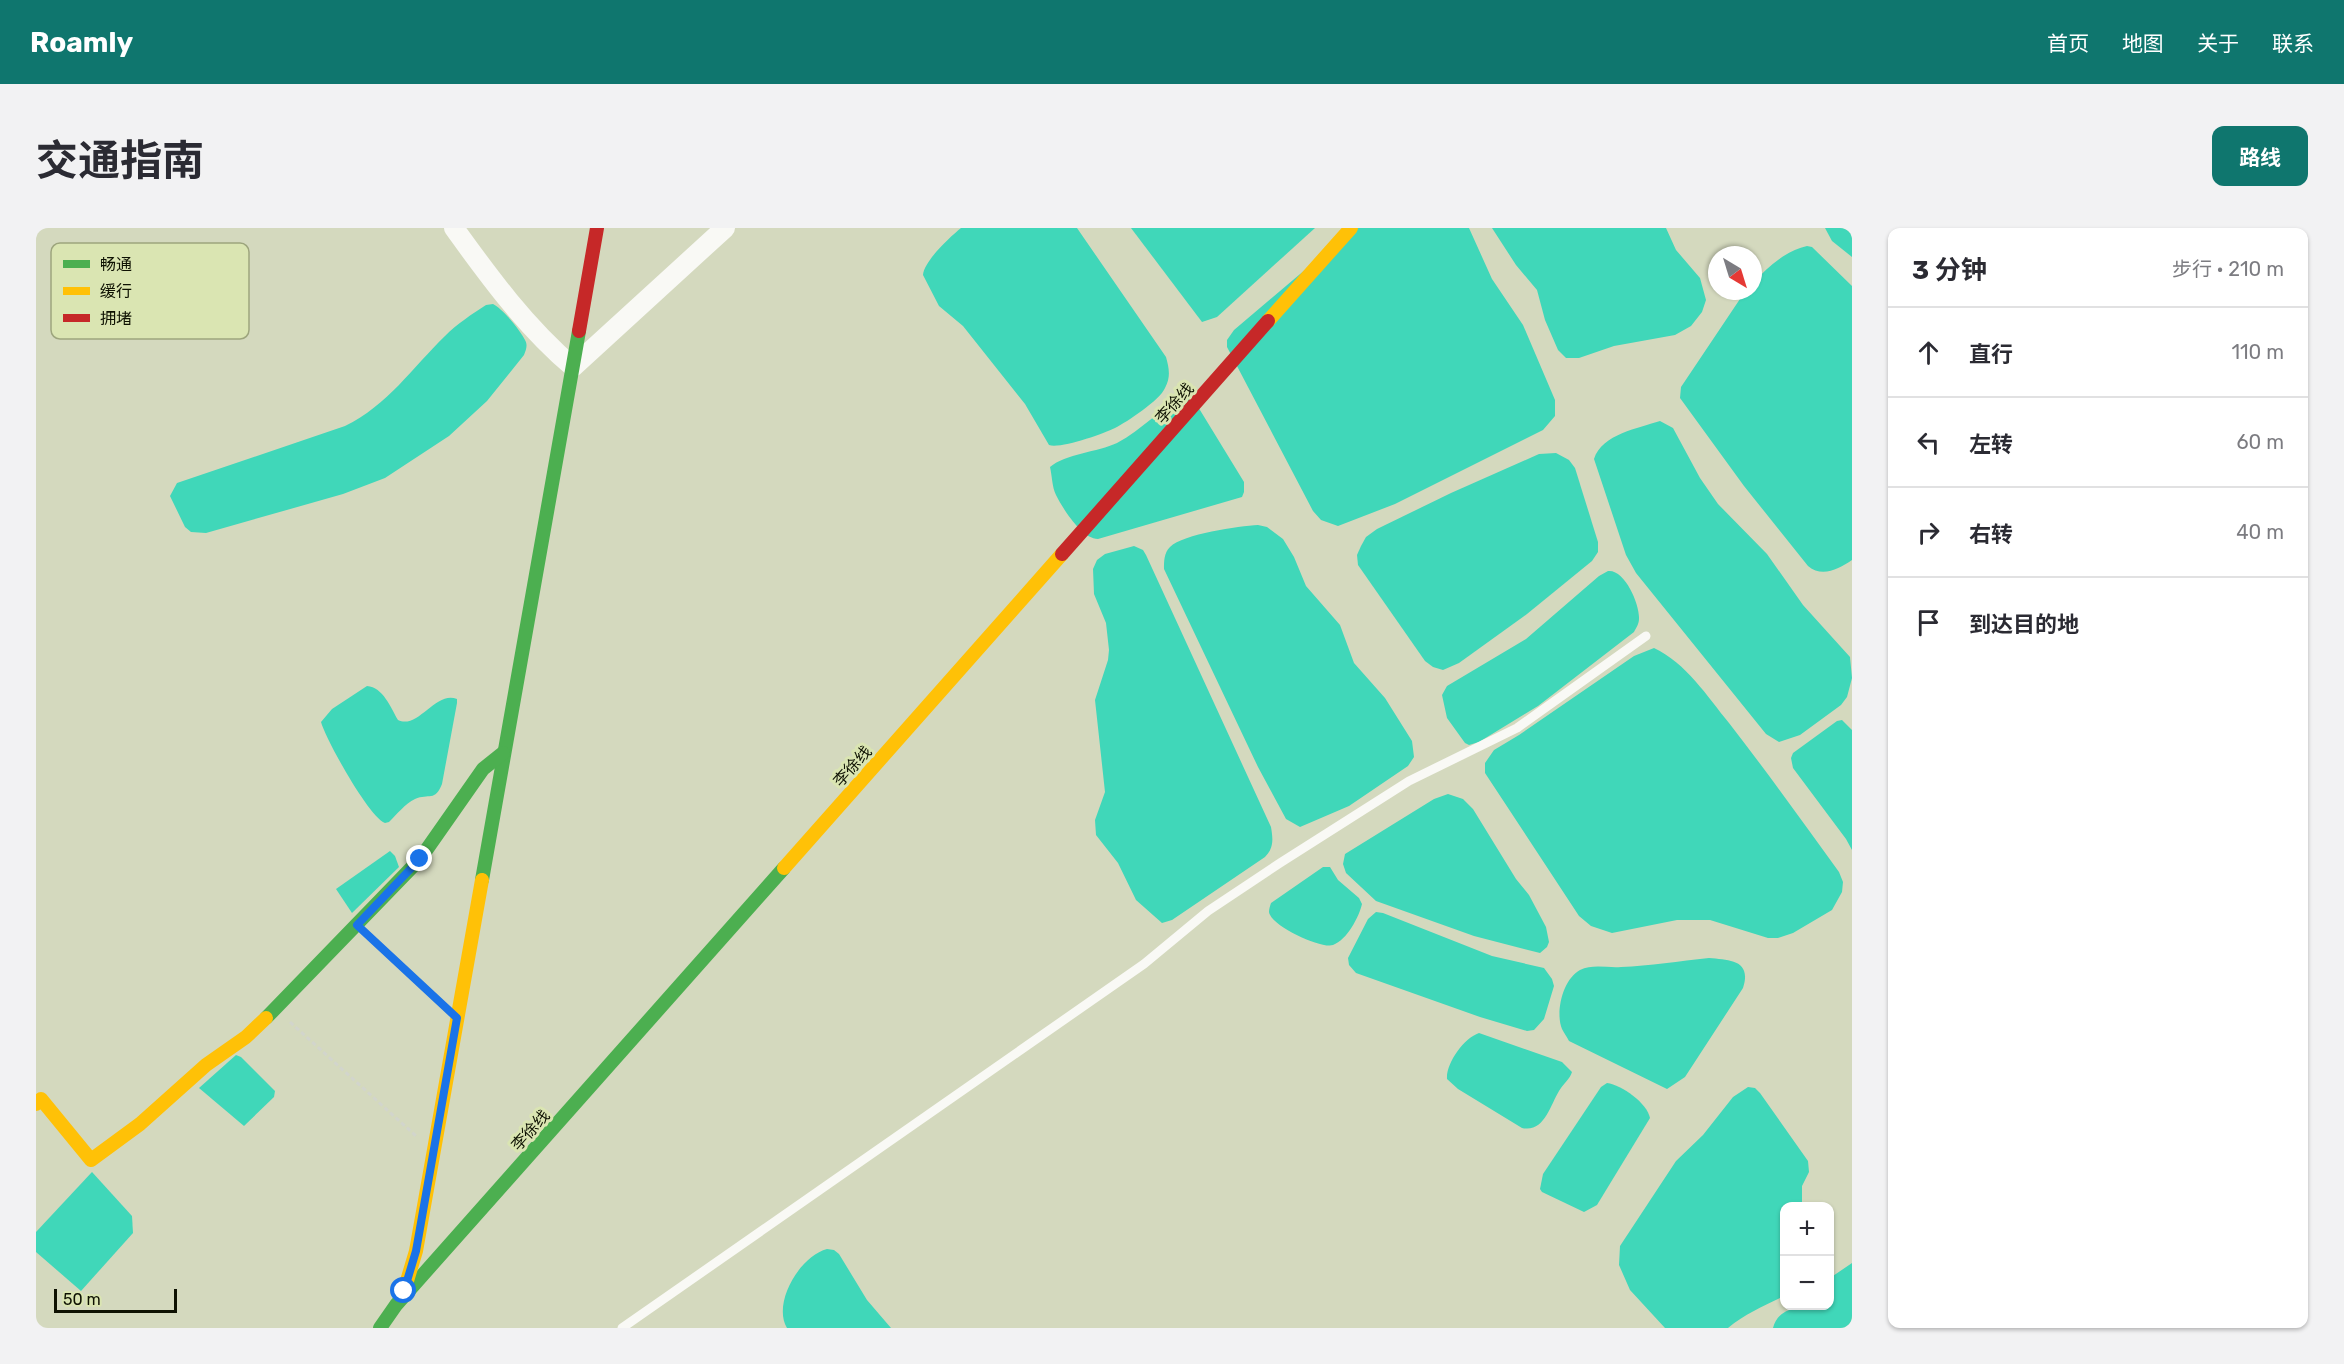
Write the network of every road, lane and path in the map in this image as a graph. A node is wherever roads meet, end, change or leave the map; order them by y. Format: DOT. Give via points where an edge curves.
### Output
graph roads {
  1 [pos="454,228"];
  2 [pos="597,228"];
  3 [pos="725,228"];
  4 [pos="1351,228"];
  5 [pos="573,367"];
  6 [pos="1646,636"];
  7 [pos="503,753"];
  8 [pos="357,925"];
  9 [pos="276,1008"];
  10 [pos="457,1018"];
  11 [pos="36,1104"];
  12 [pos="433,1152"];
  13 [pos="396,1305"];
  14 [pos="380,1328"];
  15 [pos="622,1328"];
  1 -- 5 [label="street" via="517,312"];
  2 -- 5 [label="street"];
  3 -- 5 [label="street"];
  4 -- 13 [label="street, 李徐线"];
  5 -- 7 [label="street"];
  6 -- 15 [label="lane" via="1517,728 1409,781 1208,911 1144,964"];
  7 -- 8 [label="street" via="483,769 420,859"];
  7 -- 10 [label="street"];
  8 -- 9 [label="street"];
  8 -- 10 [label="path"];
  9 -- 11 [label="street" via="246,1037 91,1160 41,1099"];
  9 -- 12 [label="path"];
  10 -- 12 [label="street"];
  12 -- 13 [label="street" via="413,1265"];
  13 -- 14 [label="street, 李徐线"];
}
